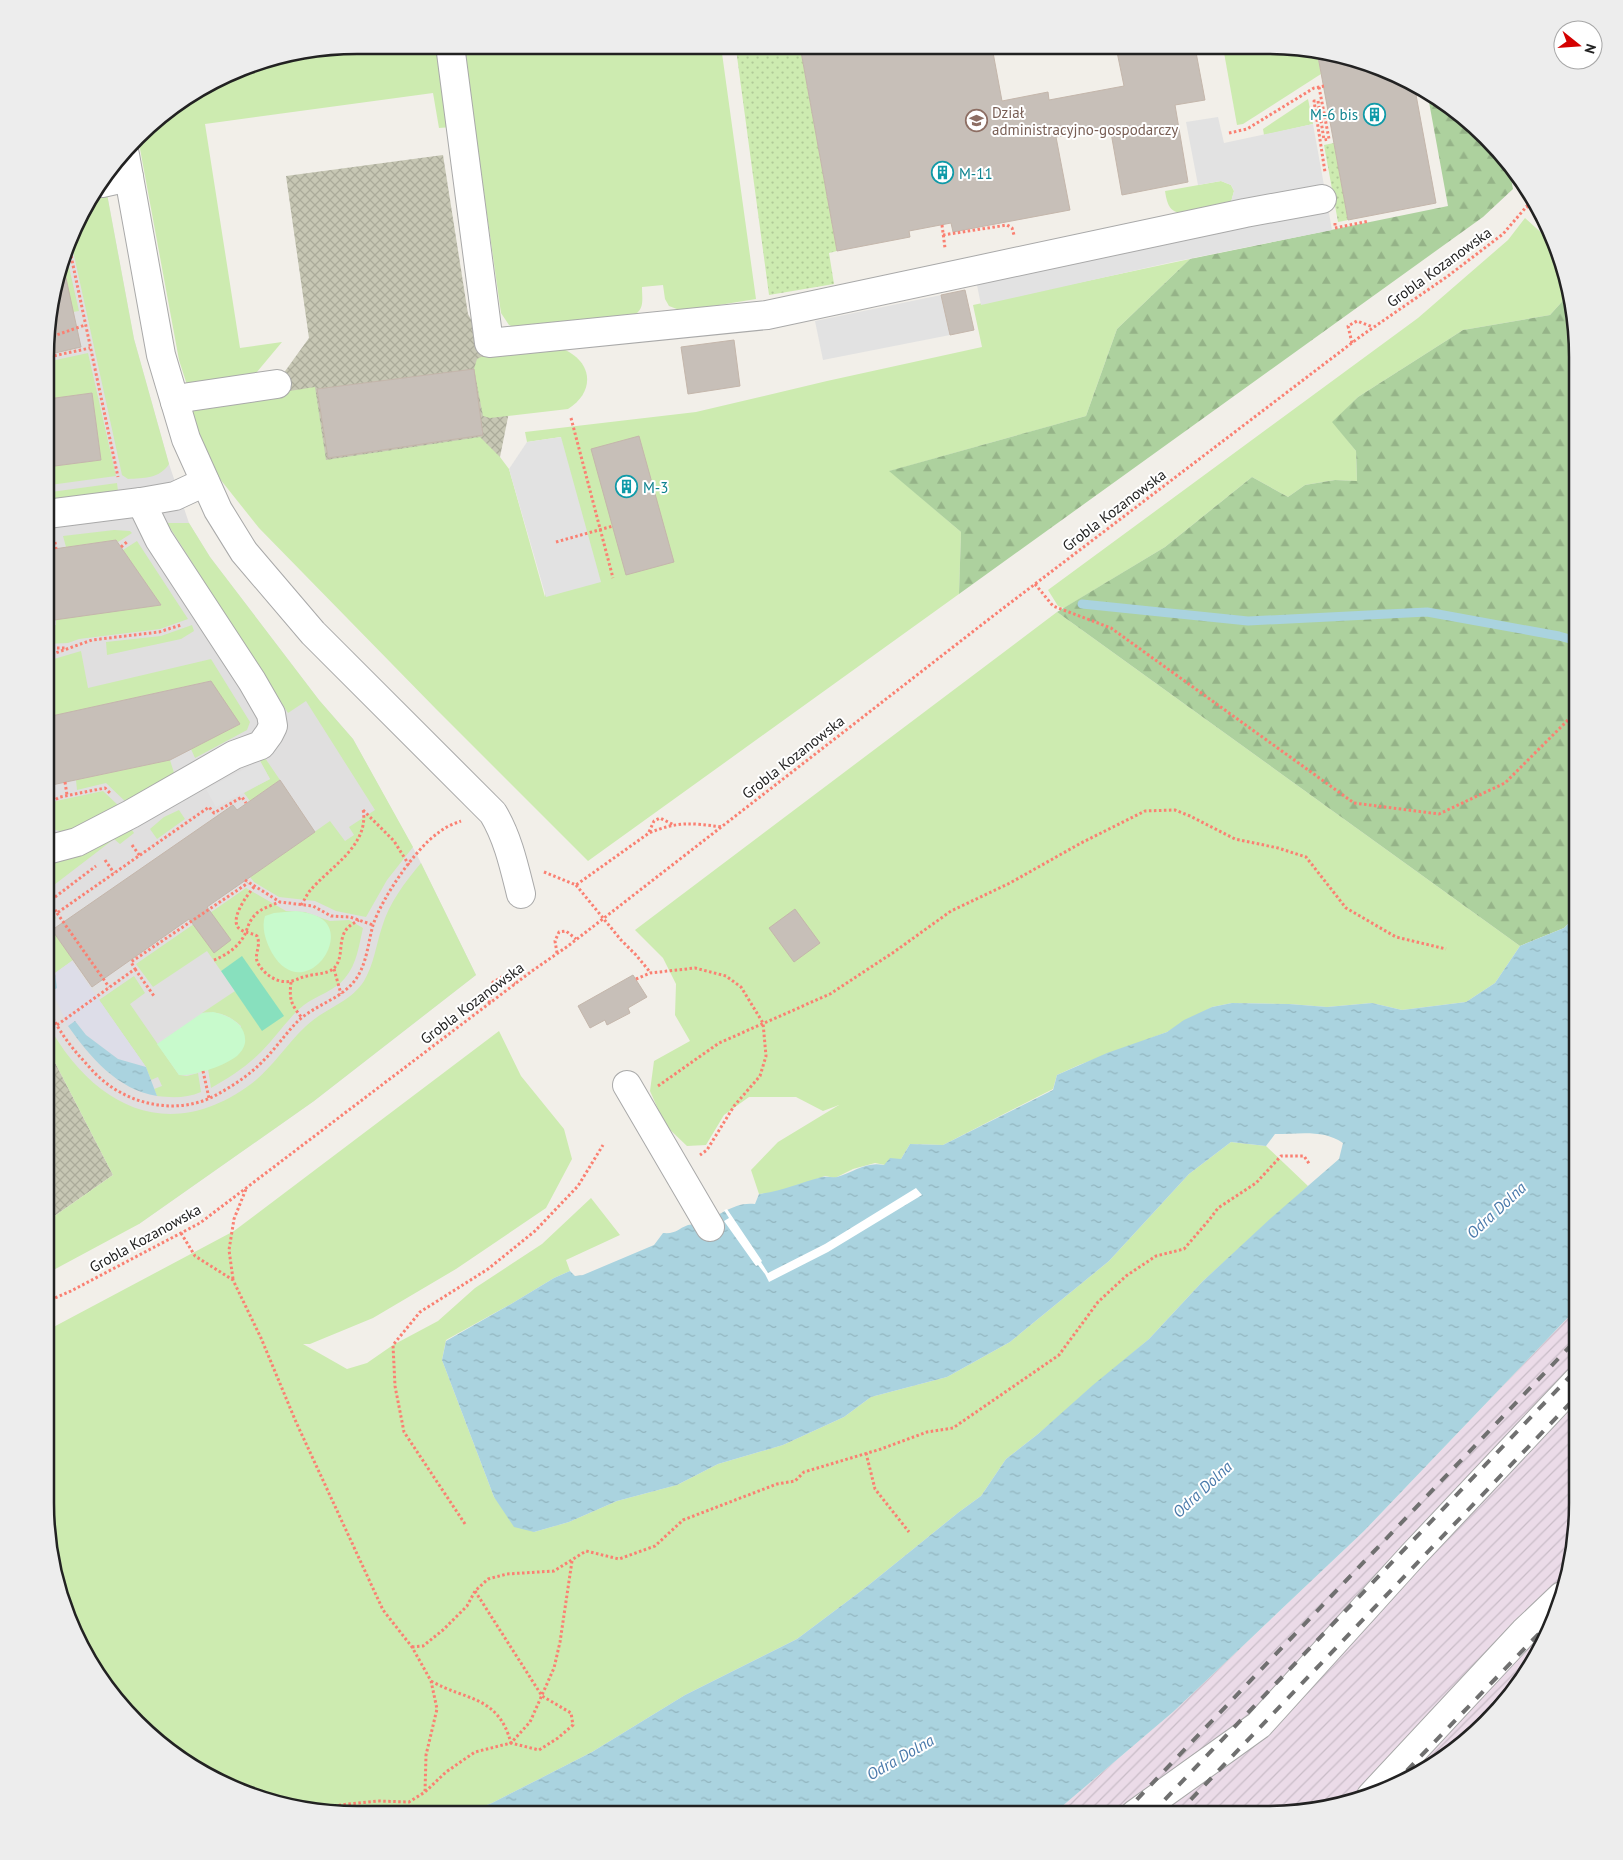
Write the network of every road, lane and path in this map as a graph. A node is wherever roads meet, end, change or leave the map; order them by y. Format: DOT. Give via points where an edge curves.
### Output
graph roads {
  1 [pos="451,54"];
  2 [pos="1230,133"];
  3 [pos="1321,148"];
  4 [pos="127,166"];
  5 [pos="114,175"];
  6 [pos="1322,199"];
  7 [pos="1527,206"];
  8 [pos="1532,211"];
  9 [pos="942,225"];
  10 [pos="946,254"];
  11 [pos="71,256"];
  12 [pos="85,325"];
  13 [pos="1373,327"];
  14 [pos="54,336"];
  15 [pos="1352,343"];
  16 [pos="90,348"];
  17 [pos="54,356"];
  18 [pos="277,384"];
  19 [pos="175,402"];
  20 [pos="571,418"];
  21 [pos="119,480"];
  22 [pos="205,482"];
  23 [pos="141,502"];
  24 [pos="54,513"];
  25 [pos="613,526"];
  26 [pos="600,530"];
  27 [pos="556,542"];
  28 [pos="613,578"];
  29 [pos="1035,584"];
  30 [pos="184,623"];
  31 [pos="54,648"];
  32 [pos="70,648"];
  33 [pos="54,654"];
  34 [pos="1569,718"];
  35 [pos="65,782"];
  36 [pos="67,795"];
  37 [pos="246,804"];
  38 [pos="461,821"];
  39 [pos="674,825"];
  40 [pos="722,826"];
  41 [pos="649,833"];
  42 [pos="129,841"];
  43 [pos="54,848"];
  44 [pos="140,856"];
  45 [pos="512,856"];
  46 [pos="104,860"];
  47 [pos="409,865"];
  48 [pos="114,874"];
  49 [pos="576,885"];
  50 [pos="254,887"];
  51 [pos="521,894"];
  52 [pos="280,902"];
  53 [pos="301,905"];
  54 [pos="54,908"];
  55 [pos="57,913"];
  56 [pos="602,918"];
  57 [pos="359,920"];
  58 [pos="373,925"];
  59 [pos="246,932"];
  60 [pos="576,939"];
  61 [pos="1446,949"];
  62 [pos="557,953"];
  63 [pos="214,960"];
  64 [pos="334,968"];
  65 [pos="135,969"];
  66 [pos="650,973"];
  67 [pos="636,979"];
  68 [pos="291,982"];
  69 [pos="515,984"];
  70 [pos="109,987"];
  71 [pos="341,994"];
  72 [pos="154,996"];
  73 [pos="489,1004"];
  74 [pos="302,1018"];
  75 [pos="54,1019"];
  76 [pos="763,1023"];
  77 [pos="57,1025"];
  78 [pos="203,1071"];
  79 [pos="634,1096"];
  80 [pos="209,1098"];
  81 [pos="603,1145"];
  82 [pos="1310,1166"];
  83 [pos="677,1171"];
  84 [pos="247,1188"];
  85 [pos="710,1227"];
  86 [pos="181,1233"];
  87 [pos="234,1280"];
  88 [pos="54,1298"];
  89 [pos="1569,1389"];
  90 [pos="866,1453"];
  91 [pos="466,1524"];
  92 [pos="909,1532"];
  93 [pos="572,1560"];
  94 [pos="475,1591"];
  95 [pos="1551,1607"];
  96 [pos="412,1648"];
  97 [pos="431,1681"];
  98 [pos="542,1696"];
  99 [pos="511,1743"];
  100 [pos="1384,1782"];
  101 [pos="425,1792"];
  102 [pos="338,1806"];
  103 [pos="1146,1806"];
  1 -- 6 [label="street" via="486,344 767,315"];
  2 -- 3 [label="path" via="1247,129 1314,88 1321,87 1329,139 1324,140 1318,101 1314,101"];
  4 -- 5 [label="street"];
  4 -- 19 [label="street" via="161,355"];
  7 -- 8 [label="path"];
  7 -- 13 [label="path, Grobla Kozanowska" via="1503,234"];
  9 -- 10 [label="path"];
  11 -- 12 [label="path"];
  12 -- 14 [label="path"];
  12 -- 16 [label="path"];
  13 -- 15 [label="path, Grobla Kozanowska"];
  13 -- 15 [label="path" via="1357,321 1348,326"];
  15 -- 29 [label="path, Grobla Kozanowska"];
  16 -- 17 [label="path"];
  16 -- 21 [label="path"];
  18 -- 19 [label="street"];
  19 -- 22 [label="street" via="186,439"];
  20 -- 26 [label="path"];
  22 -- 23 [label="street" via="175,496"];
  22 -- 45 [label="street" via="244,552 313,633 493,813"];
  23 -- 24 [label="street"];
  23 -- 43 [label="street" via="159,539 252,681 271,714 273,726 261,745 234,755 77,842"];
  25 -- 26 [label="path"];
  26 -- 27 [label="path"];
  26 -- 28 [label="path"];
  29 -- 34 [label="path" via="1054,606 1111,628 1354,803 1438,814 1505,783"];
  29 -- 40 [label="path, Grobla Kozanowska"];
  30 -- 32 [label="path" via="159,632 92,640"];
  31 -- 32 [label="path"];
  32 -- 33 [label="path"];
  35 -- 36 [label="path"];
  37 -- 44 [label="path" via="242,797 214,813 209,807"];
  38 -- 47 [label="path" via="436,834"];
  39 -- 40 [label="path"];
  39 -- 41 [label="path"];
  39 -- 41 [label="path" via="660,818 654,821"];
  40 -- 56 [label="path, Grobla Kozanowska"];
  41 -- 49 [label="path"];
  42 -- 44 [label="path"];
  44 -- 48 [label="path"];
  45 -- 49 [label="path" via="528,866"];
  45 -- 51 [label="street"];
  46 -- 48 [label="path"];
  47 -- 53 [label="path" via="394,841 363,809 362,829 356,842 310,890"];
  47 -- 58 [label="path" via="385,899"];
  48 -- 55 [label="path"];
  49 -- 56 [label="path"];
  50 -- 52 [label="path"];
  50 -- 59 [label="path" via="244,899 237,918 239,929"];
  50 -- 65 [label="path" via="246,882 131,962"];
  52 -- 53 [label="path"];
  52 -- 59 [label="path" via="259,910"];
  53 -- 57 [label="path" via="313,906 331,916"];
  54 -- 55 [label="path"];
  55 -- 70 [label="path"];
  56 -- 60 [label="path, Grobla Kozanowska"];
  56 -- 66 [label="path"];
  57 -- 58 [label="path"];
  57 -- 64 [label="path" via="343,935 339,960"];
  58 -- 71 [label="path" via="364,964"];
  59 -- 63 [label="path" via="234,947"];
  59 -- 68 [label="path" via="256,936 259,942 256,957 262,969 271,978"];
  60 -- 62 [label="path, Grobla Kozanowska"];
  60 -- 62 [label="path" via="566,931 559,932 555,941"];
  61 -- 76 [label="path" via="1396,937 1346,908 1306,857 1234,839 1174,810 1145,811 951,911 830,994"];
  62 -- 69 [label="path, Grobla Kozanowska"];
  64 -- 68 [label="path"];
  64 -- 71 [label="path"];
  65 -- 70 [label="path"];
  65 -- 72 [label="path"];
  66 -- 67 [label="path"];
  66 -- 76 [label="path" via="695,968 726,976 741,987"];
  68 -- 74 [label="path" via="290,1001"];
  69 -- 73 [label="path, Grobla Kozanowska"];
  69 -- 73 [label="path" via="502,978 493,982"];
  70 -- 77 [label="path"];
  71 -- 74 [label="path"];
  73 -- 84 [label="path, Grobla Kozanowska"];
  74 -- 80 [label="path" via="262,1062 240,1080"];
  75 -- 77 [label="path"];
  76 -- 79 [label="path" via="690,1062 655,1088"];
  76 -- 83 [label="path" via="766,1056 760,1076 734,1106 706,1150"];
  77 -- 80 [label="path" via="72,1048 99,1078 132,1098 150,1104 177,1106"];
  78 -- 80 [label="path"];
  79 -- 83 [label="street"];
  81 -- 91 [label="path" via="578,1186 535,1231 488,1269 420,1312 393,1345 404,1432"];
  82 -- 90 [label="path" via="1304,1156 1281,1156 1256,1183 1218,1208 1184,1248 1156,1256 1126,1276 1098,1302 1058,1356 953,1428 927,1432"];
  83 -- 85 [label="street"];
  84 -- 86 [label="path, Grobla Kozanowska" via="200,1224"];
  84 -- 87 [label="path" via="234,1219 229,1250"];
  86 -- 87 [label="path" via="195,1256"];
  86 -- 88 [label="path, Grobla Kozanowska"];
  87 -- 96 [label="path" via="384,1610"];
  89 -- 103 [label="street" via="1258,1725"];
  90 -- 92 [label="path" via="875,1489"];
  90 -- 93 [label="path" via="804,1472 795,1481 777,1484 683,1520 655,1546 619,1559 586,1551"];
  93 -- 94 [label="path" via="554,1571 507,1574 488,1579"];
  93 -- 98 [label="path" via="560,1642 554,1668"];
  94 -- 96 [label="path" via="467,1606 443,1630 423,1646"];
  94 -- 98 [label="path"];
  95 -- 100 [label="street"];
  96 -- 97 [label="path"];
  97 -- 99 [label="path" via="447,1690 477,1699 492,1710 507,1728"];
  97 -- 101 [label="path" via="438,1708 426,1755"];
  98 -- 99 [label="path" via="530,1722"];
  98 -- 99 [label="path" via="571,1713 573,1725 539,1750"];
  99 -- 101 [label="path" via="475,1752"];
  101 -- 102 [label="path" via="409,1802 377,1801"];
}
